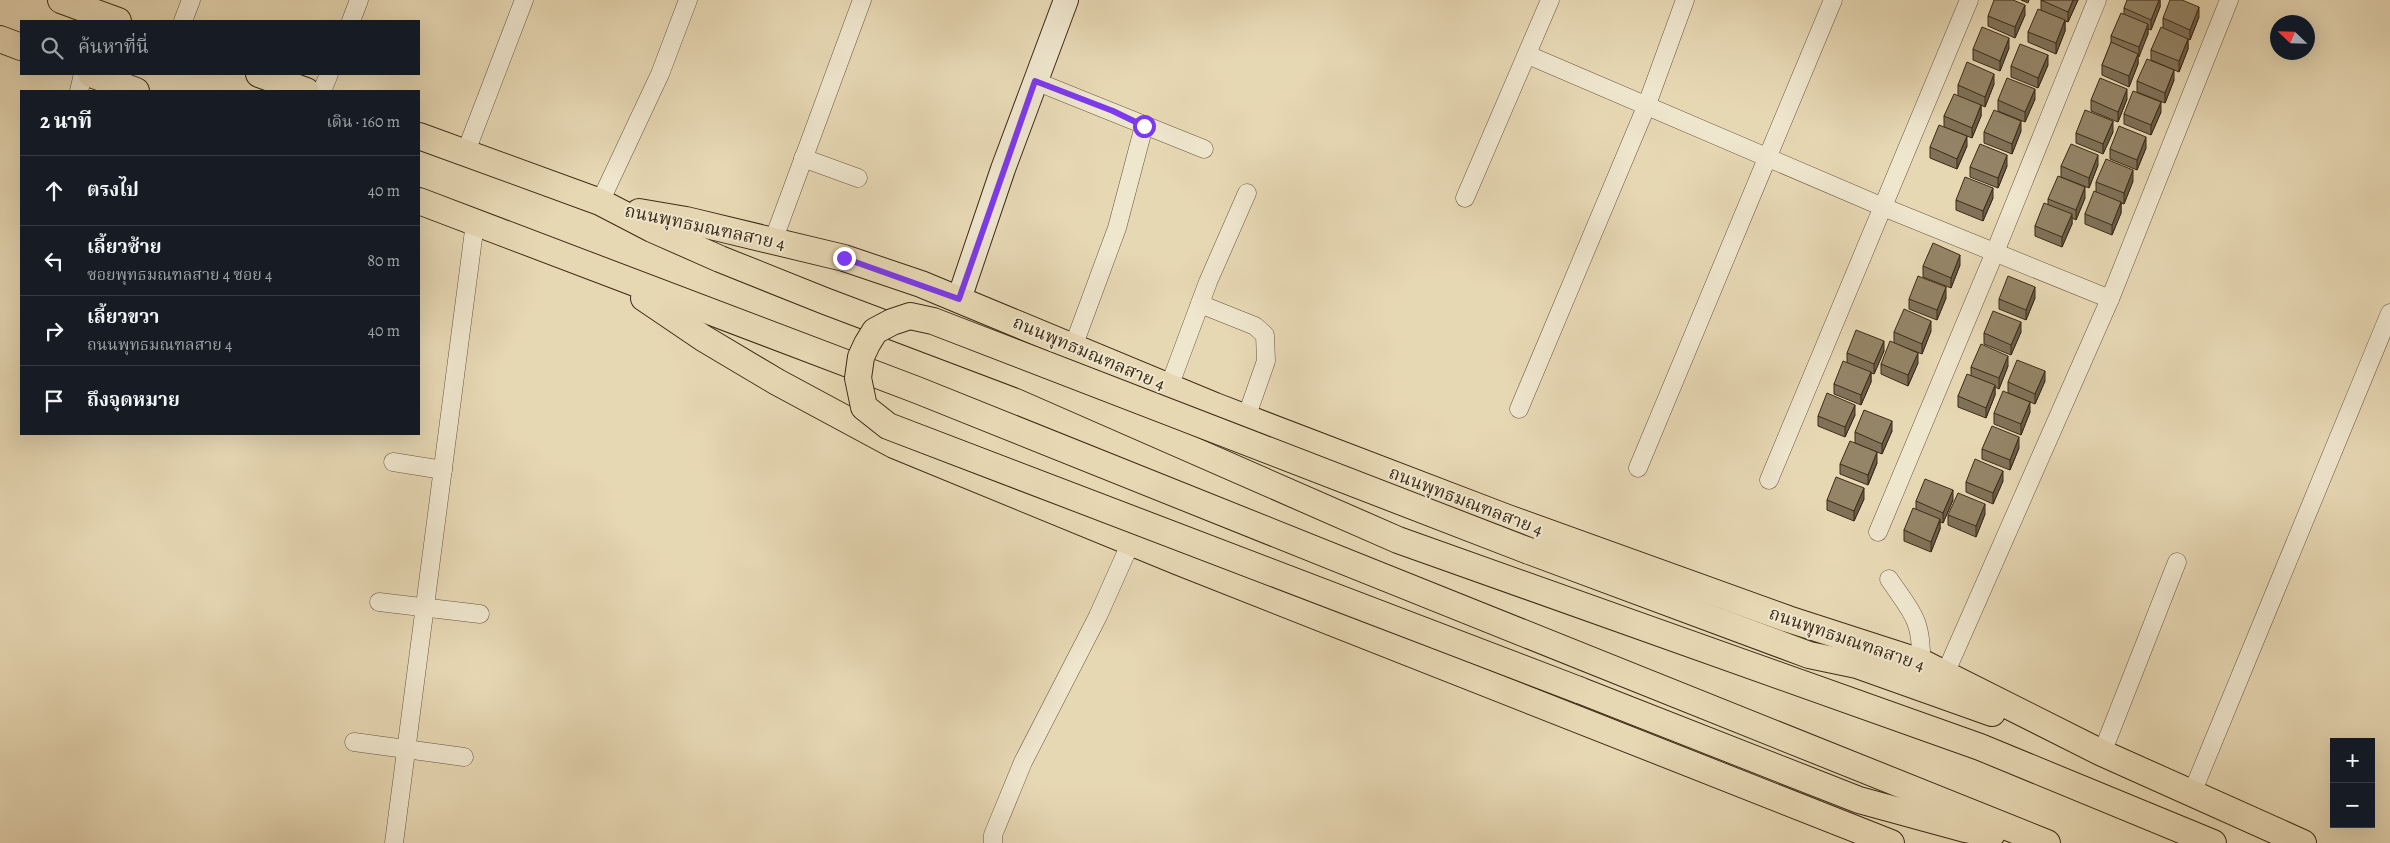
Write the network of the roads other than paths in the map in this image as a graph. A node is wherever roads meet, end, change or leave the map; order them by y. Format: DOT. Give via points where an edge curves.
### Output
graph roads {
  1 [pos="61,0"];
  2 [pos="191,0"];
  3 [pos="360,0"];
  4 [pos="524,0"];
  5 [pos="688,0"];
  6 [pos="862,0"];
  7 [pos="1066,0"];
  8 [pos="1550,0"];
  9 [pos="1685,0"];
  10 [pos="1833,0"];
  11 [pos="1969,0"];
  12 [pos="2097,0"];
  13 [pos="2229,0"];
  14 [pos="115,20"];
  15 [pos="183,20"];
  16 [pos="351,20"];
  17 [pos="0,39"];
  18 [pos="20,47"];
  19 [pos="1528,55"];
  20 [pos="83,75"];
  21 [pos="94,75"];
  22 [pos="261,75"];
  23 [pos="329,75"];
  24 [pos="1035,81"];
  25 [pos="79,90"];
  26 [pos="133,90"];
  27 [pos="303,90"];
  28 [pos="322,90"];
  29 [pos="1646,107"];
  30 [pos="1144,126"];
  31 [pos="420,136"];
  32 [pos="1204,149"];
  33 [pos="464,154"];
  34 [pos="803,158"];
  35 [pos="1766,158"];
  36 [pos="858,178"];
  37 [pos="1247,193"];
  38 [pos="1465,198"];
  39 [pos="420,201"];
  40 [pos="606,205"];
  41 [pos="1884,207"];
  42 [pos="475,223"];
  43 [pos="773,241"];
  44 [pos="1995,252"];
  45 [pos="613,276"];
  46 [pos="959,299"];
  47 [pos="2110,299"];
  48 [pos="1200,304"];
  49 [pos="2390,313"];
  50 [pos="1073,348"];
  51 [pos="1169,387"];
  52 [pos="1519,409"];
  53 [pos="1246,418"];
  54 [pos="394,462"];
  55 [pos="1638,468"];
  56 [pos="444,470"];
  57 [pos="1769,480"];
  58 [pos="1878,532"];
  59 [pos="1131,542"];
  60 [pos="2177,562"];
  61 [pos="1889,579"];
  62 [pos="379,602"];
  63 [pos="426,607"];
  64 [pos="480,614"];
  65 [pos="1809,655"];
  66 [pos="1921,662"];
  67 [pos="1945,674"];
  68 [pos="2067,734"];
  69 [pos="354,742"];
  70 [pos="1980,747"];
  71 [pos="406,749"];
  72 [pos="2102,753"];
  73 [pos="464,757"];
  74 [pos="2192,793"];
  75 [pos="1859,800"];
  76 [pos="394,843"];
  77 [pos="994,843"];
  78 [pos="1891,843"];
  79 [pos="1948,843"];
  80 [pos="2036,843"];
  81 [pos="2047,843"];
  82 [pos="2213,843"];
  83 [pos="2303,843"];
  1 -- 14 [label="main road"];
  2 -- 15 [label="street"];
  3 -- 16 [label="street"];
  4 -- 33 [label="street"];
  5 -- 40 [label="street"];
  6 -- 34 [label="street"];
  7 -- 24 [label="street"];
  8 -- 19 [label="street"];
  9 -- 29 [label="street"];
  10 -- 35 [label="street"];
  11 -- 41 [label="street"];
  12 -- 44 [label="street"];
  13 -- 47 [label="street"];
  17 -- 18 [label="main road"];
  19 -- 29 [label="street"];
  19 -- 38 [label="street"];
  20 -- 25 [label="street"];
  21 -- 26 [label="main road"];
  22 -- 27 [label="main road"];
  23 -- 28 [label="street"];
  24 -- 30 [label="street"];
  24 -- 46 [label="street"];
  29 -- 35 [label="street"];
  29 -- 52 [label="street"];
  30 -- 32 [label="street"];
  30 -- 50 [label="street" via="1117,228"];
  31 -- 33 [label="main road, ถนนพุทธมณฑลสาย 4"];
  33 -- 40 [label="main road, ถนนพุทธมณฑลสาย 4"];
  34 -- 36 [label="street"];
  34 -- 43 [label="street"];
  35 -- 41 [label="street"];
  35 -- 55 [label="street"];
  37 -- 48 [label="street"];
  39 -- 42 [label="main road"];
  40 -- 43 [label="main road, ถนนพุทธมณฑลสาย 4"];
  40 -- 70 [label="main road, ถนนพุทธมณฑลสาย 4" via="729,262 1026,377 1398,540"];
  41 -- 44 [label="street"];
  41 -- 57 [label="street"];
  42 -- 45 [label="main road"];
  42 -- 56 [label="street"];
  43 -- 46 [label="main road, ถนนพุทธมณฑลสาย 4" via="844,258"];
  44 -- 47 [label="street"];
  44 -- 58 [label="street"];
  45 -- 59 [label="main road" via="703,338 894,445"];
  45 -- 81 [label="main road" via="908,387"];
  46 -- 50 [label="main road, ถนนพุทธมณฑลสาย 4"];
  47 -- 67 [label="street"];
  48 -- 51 [label="street"];
  48 -- 53 [label="street" via="1255,326 1266,335 1266,361"];
  49 -- 74 [label="street"];
  50 -- 51 [label="main road, ถนนพุทธมณฑลสาย 4"];
  51 -- 53 [label="main road, ถนนพุทธมณฑลสาย 4"];
  53 -- 66 [label="main road, ถนนพุทธมณฑลสาย 4" via="1788,619"];
  54 -- 56 [label="street"];
  56 -- 63 [label="street"];
  59 -- 77 [label="street" via="1098,616 1023,762 993,835"];
  59 -- 78 [label="main road"];
  60 -- 72 [label="street"];
  61 -- 66 [label="street" via="1916,617 1921,637"];
  62 -- 63 [label="street"];
  63 -- 64 [label="street"];
  63 -- 71 [label="street"];
  65 -- 68 [label="main road" via="1857,665 2012,720"];
  65 -- 70 [label="main road"];
  65 -- 75 [label="main road, bridge" via="1529,551 933,321 910,316 892,322 875,331 861,357 858,378 864,407 888,426"];
  66 -- 67 [label="main road, ถนนพุทธมณฑลสาย 4"];
  67 -- 68 [label="main road, ถนนพุทธมณฑลสาย 4"];
  68 -- 72 [label="main road, ถนนพุทธมณฑลสาย 4"];
  69 -- 71 [label="street"];
  70 -- 82 [label="main road, ถนนพุทธมณฑลสาย 4"];
  71 -- 73 [label="street"];
  71 -- 76 [label="street"];
  72 -- 74 [label="main road, ถนนพุทธมณฑลสาย 4"];
  74 -- 83 [label="main road, ถนนพุทธมณฑลสาย 4"];
  75 -- 79 [label="main road"];
  75 -- 80 [label="main road" via="1965,829"];
}
